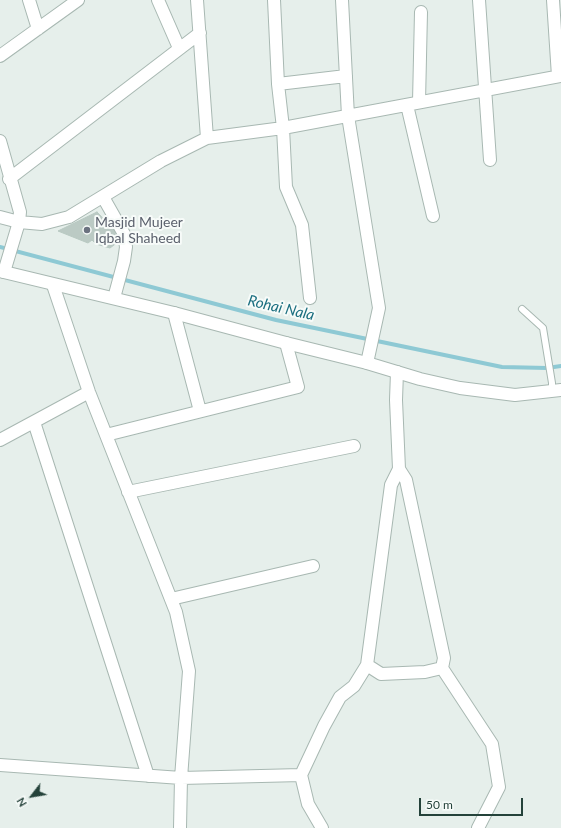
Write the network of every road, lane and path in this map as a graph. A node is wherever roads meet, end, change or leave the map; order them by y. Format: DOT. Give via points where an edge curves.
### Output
graph roads {
  1 [pos="29,0"];
  2 [pos="78,0"];
  3 [pos="158,0"];
  4 [pos="197,0"];
  5 [pos="274,0"];
  6 [pos="342,0"];
  7 [pos="479,0"];
  8 [pos="552,0"];
  9 [pos="421,12"];
  10 [pos="38,29"];
  11 [pos="200,33"];
  12 [pos="179,48"];
  13 [pos="0,56"];
  14 [pos="346,76"];
  15 [pos="559,76"];
  16 [pos="278,84"];
  17 [pos="486,90"];
  18 [pos="419,102"];
  19 [pos="407,105"];
  20 [pos="348,116"];
  21 [pos="283,128"];
  22 [pos="207,138"];
  23 [pos="0,141"];
  24 [pos="490,160"];
  25 [pos="10,179"];
  26 [pos="103,197"];
  27 [pos="433,216"];
  28 [pos="0,217"];
  29 [pos="18,224"];
  30 [pos="3,270"];
  31 [pos="52,285"];
  32 [pos="115,294"];
  33 [pos="310,298"];
  34 [pos="522,309"];
  35 [pos="174,313"];
  36 [pos="286,343"];
  37 [pos="368,358"];
  38 [pos="397,372"];
  39 [pos="555,388"];
  40 [pos="88,392"];
  41 [pos="200,411"];
  42 [pos="34,422"];
  43 [pos="106,435"];
  44 [pos="0,440"];
  45 [pos="354,446"];
  46 [pos="399,469"];
  47 [pos="128,492"];
  48 [pos="313,566"];
  49 [pos="171,599"];
  50 [pos="367,664"];
  51 [pos="442,668"];
  52 [pos="0,765"];
  53 [pos="301,775"];
  54 [pos="148,776"];
  55 [pos="182,778"];
  56 [pos="180,828"];
  57 [pos="322,828"];
  58 [pos="478,828"];
  1 -- 10 [label="street"];
  2 -- 10 [label="street"];
  3 -- 12 [label="street"];
  4 -- 11 [label="street"];
  5 -- 16 [label="street"];
  6 -- 14 [label="street"];
  7 -- 17 [label="street"];
  8 -- 15 [label="street"];
  9 -- 18 [label="street"];
  10 -- 13 [label="street"];
  11 -- 12 [label="street"];
  11 -- 22 [label="street"];
  12 -- 25 [label="street"];
  14 -- 16 [label="street"];
  14 -- 20 [label="street"];
  15 -- 17 [label="street"];
  16 -- 21 [label="street"];
  17 -- 18 [label="street"];
  17 -- 24 [label="street"];
  18 -- 19 [label="street"];
  19 -- 20 [label="street"];
  19 -- 27 [label="street"];
  20 -- 21 [label="street"];
  20 -- 37 [label="street" via="379,308"];
  21 -- 22 [label="street"];
  21 -- 33 [label="street" via="286,187 302,225"];
  22 -- 26 [label="street" via="161,161"];
  23 -- 25 [label="street"];
  25 -- 29 [label="street" via="20,212"];
  26 -- 29 [label="street" via="69,217 42,224"];
  26 -- 32 [label="street" via="124,234 126,247"];
  28 -- 29 [label="street"];
  29 -- 30 [label="street"];
  30 -- 31 [label="street"];
  31 -- 32 [label="street"];
  31 -- 40 [label="street"];
  32 -- 35 [label="street"];
  34 -- 39 [label="lane" via="542,328"];
  35 -- 36 [label="street"];
  35 -- 41 [label="street"];
  36 -- 37 [label="street"];
  36 -- 41 [label="street" via="298,387"];
  37 -- 38 [label="street"];
  38 -- 39 [label="street" via="420,380 460,388 515,395"];
  38 -- 46 [label="street"];
  40 -- 42 [label="street"];
  40 -- 43 [label="street"];
  41 -- 43 [label="street"];
  42 -- 44 [label="street"];
  42 -- 54 [label="street"];
  43 -- 47 [label="street"];
  45 -- 47 [label="street"];
  46 -- 50 [label="street" via="391,485"];
  46 -- 51 [label="street" via="406,480 444,658"];
  47 -- 49 [label="street"];
  48 -- 49 [label="street"];
  49 -- 55 [label="street" via="189,671"];
  50 -- 51 [label="street" via="380,674 425,672"];
  50 -- 53 [label="street" via="354,686 340,697"];
  51 -- 58 [label="street" via="492,744 500,787"];
  52 -- 54 [label="street"];
  53 -- 55 [label="street"];
  53 -- 57 [label="street" via="308,804"];
  54 -- 55 [label="street"];
  55 -- 56 [label="street"];
}
